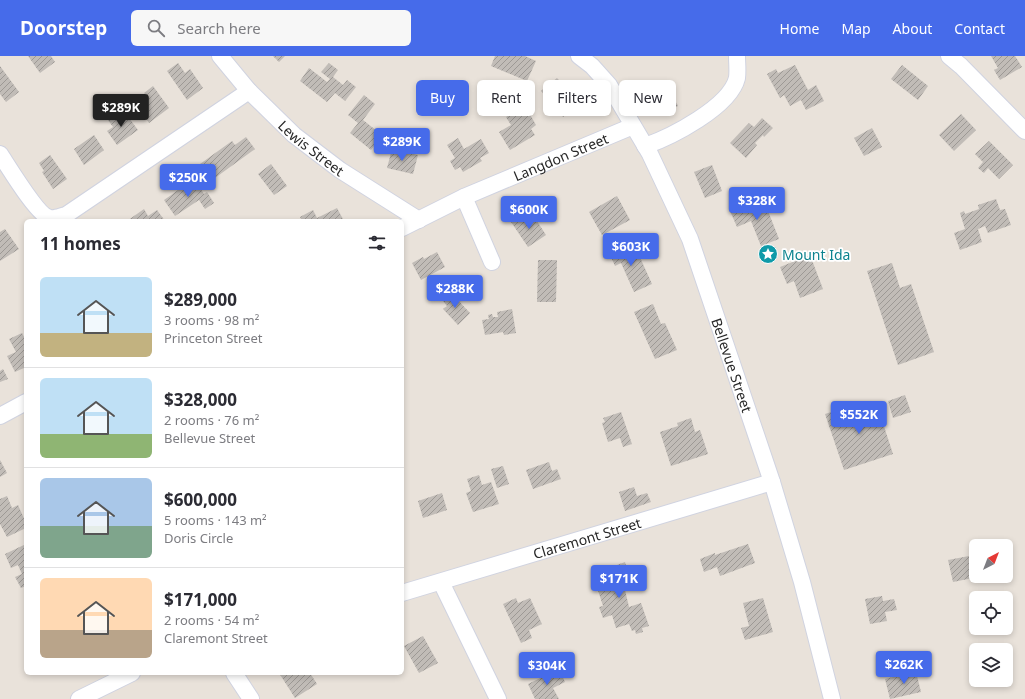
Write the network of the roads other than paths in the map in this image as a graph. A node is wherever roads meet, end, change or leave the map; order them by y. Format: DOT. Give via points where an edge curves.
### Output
graph roads {
  1 [pos="220,56"];
  2 [pos="579,56"];
  3 [pos="738,56"];
  4 [pos="949,56"];
  5 [pos="249,91"];
  6 [pos="633,126"];
  7 [pos="1025,130"];
  8 [pos="645,146"];
  9 [pos="0,154"];
  10 [pos="464,197"];
  11 [pos="419,220"];
  12 [pos="404,227"];
  13 [pos="492,262"];
  14 [pos="24,403"];
  15 [pos="0,416"];
  16 [pos="772,482"];
  17 [pos="441,582"];
  18 [pos="404,592"];
  19 [pos="128,675"];
  20 [pos="235,675"];
  21 [pos="79,699"];
  22 [pos="251,699"];
  23 [pos="498,699"];
  24 [pos="832,699"];
  1 -- 5 [label="street, Lewis Street"];
  2 -- 6 [label="street, Bellevue Street" via="609,85"];
  3 -- 8 [label="street" via="737,78 729,94 696,121"];
  4 -- 7 [label="street"];
  5 -- 9 [label="street" via="66,215 52,218 44,216"];
  5 -- 11 [label="street, Lewis Street" via="294,135 340,170"];
  6 -- 8 [label="street, Bellevue Street"];
  6 -- 10 [label="street, Langdon Street"];
  8 -- 16 [label="street, Bellevue Street" via="690,240"];
  10 -- 11 [label="street, Langdon Street"];
  10 -- 13 [label="street"];
  11 -- 12 [label="street, Langdon Street"];
  14 -- 15 [label="street"];
  16 -- 17 [label="street, Claremont Street"];
  16 -- 24 [label="street, Bellevue Street" via="802,582"];
  17 -- 18 [label="street, Claremont Street"];
  17 -- 23 [label="street"];
  19 -- 21 [label="street"];
  20 -- 22 [label="street"];
}
